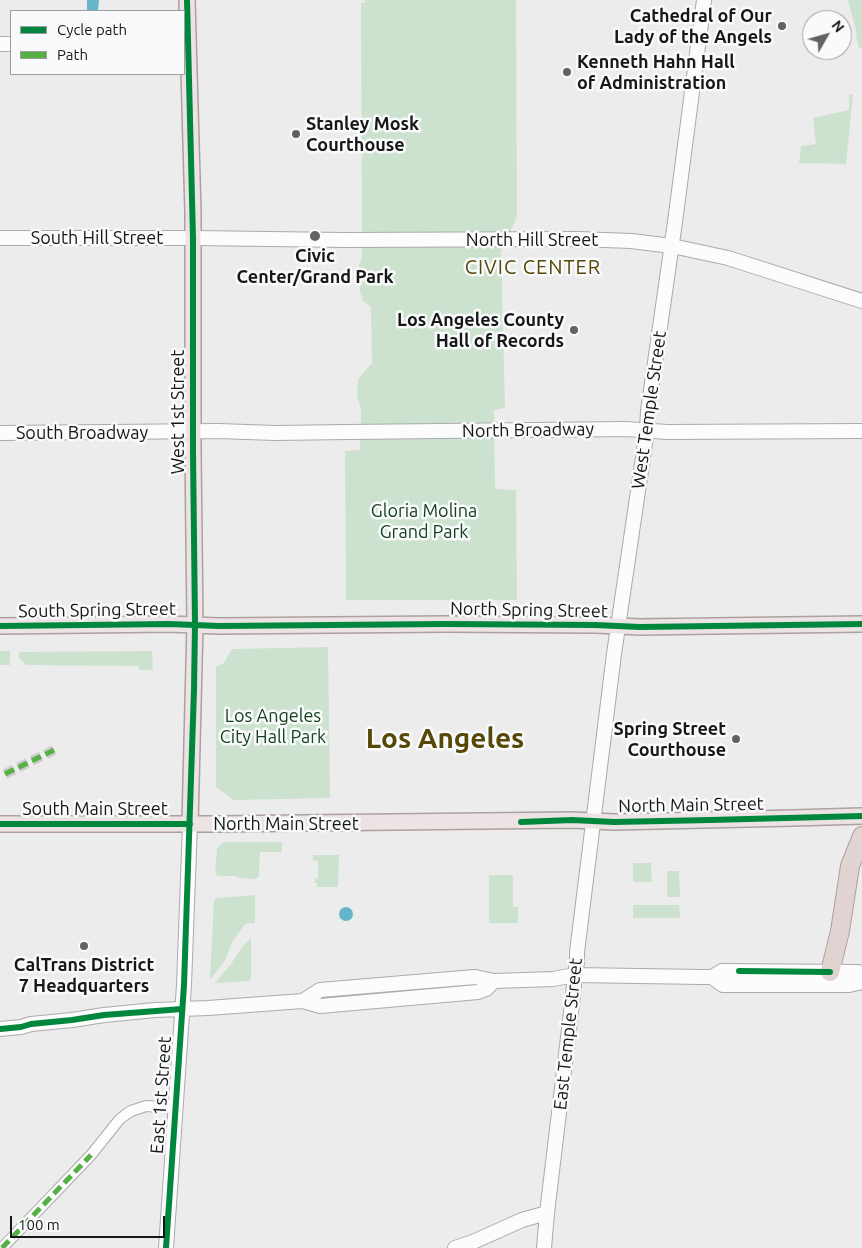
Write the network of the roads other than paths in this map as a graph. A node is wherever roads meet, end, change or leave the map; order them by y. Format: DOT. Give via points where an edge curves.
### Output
graph roads {
  1 [pos="187,0"];
  2 [pos="704,0"];
  3 [pos="186,44"];
  4 [pos="0,238"];
  5 [pos="193,238"];
  6 [pos="672,246"];
  7 [pos="860,300"];
  8 [pos="647,430"];
  9 [pos="862,431"];
  10 [pos="194,432"];
  11 [pos="0,433"];
  12 [pos="195,624"];
  13 [pos="862,624"];
  14 [pos="0,626"];
  15 [pos="618,626"];
  16 [pos="861,816"];
  17 [pos="593,821"];
  18 [pos="0,824"];
  19 [pos="190,824"];
  20 [pos="862,836"];
  21 [pos="830,972"];
  22 [pos="862,972"];
  23 [pos="574,975"];
  24 [pos="712,977"];
  25 [pos="862,982"];
  26 [pos="182,1009"];
  27 [pos="0,1029"];
  28 [pos="176,1108"];
  29 [pos="547,1213"];
  30 [pos="2,1248"];
  31 [pos="166,1248"];
  32 [pos="455,1248"];
  33 [pos="544,1248"];
  1 -- 3 [label="main road, West 1st Street"];
  2 -- 6 [label="main road, West Temple Street"];
  3 -- 5 [label="main road, West 1st Street"];
  4 -- 5 [label="main road, South Hill Street"];
  5 -- 6 [label="main road, North Hill Street" via="578,239"];
  5 -- 10 [label="main road, West 1st Street"];
  6 -- 7 [label="main road, North Hill Street" via="728,258"];
  6 -- 8 [label="main road, West Temple Street"];
  8 -- 9 [label="main road, North Broadway"];
  8 -- 10 [label="main road, North Broadway"];
  8 -- 15 [label="main road, West Temple Street"];
  10 -- 11 [label="main road, South Broadway"];
  10 -- 12 [label="main road, West 1st Street"];
  12 -- 14 [label="main road, South Spring Street"];
  12 -- 15 [label="main road, North Spring Street"];
  12 -- 19 [label="main road, West 1st Street"];
  13 -- 15 [label="main road, North Spring Street"];
  15 -- 17 [label="main road, West Temple Street"];
  16 -- 17 [label="main road, North Main Street"];
  17 -- 19 [label="main road, North Main Street"];
  17 -- 23 [label="main road, East Temple Street"];
  18 -- 19 [label="main road, South Main Street"];
  19 -- 26 [label="main road, East 1st Street"];
  20 -- 21 [label="highway" via="850,866"];
  21 -- 22 [label="main road"];
  21 -- 24 [label="main road" via="722,971"];
  23 -- 24 [label="main road"];
  23 -- 26 [label="main road" via="494,982 478,992 320,1006 303,1000"];
  23 -- 29 [label="main road, East Temple Street"];
  24 -- 25 [label="main road" via="723,985 849,985"];
  26 -- 27 [label="main road" via="104,1015"];
  26 -- 28 [label="main road, East 1st Street"];
  28 -- 30 [label="street" via="146,1106 119,1120 91,1155"];
  28 -- 31 [label="main road, East 1st Street"];
  29 -- 32 [label="main road"];
  29 -- 33 [label="main road, East Temple Street"];
}
